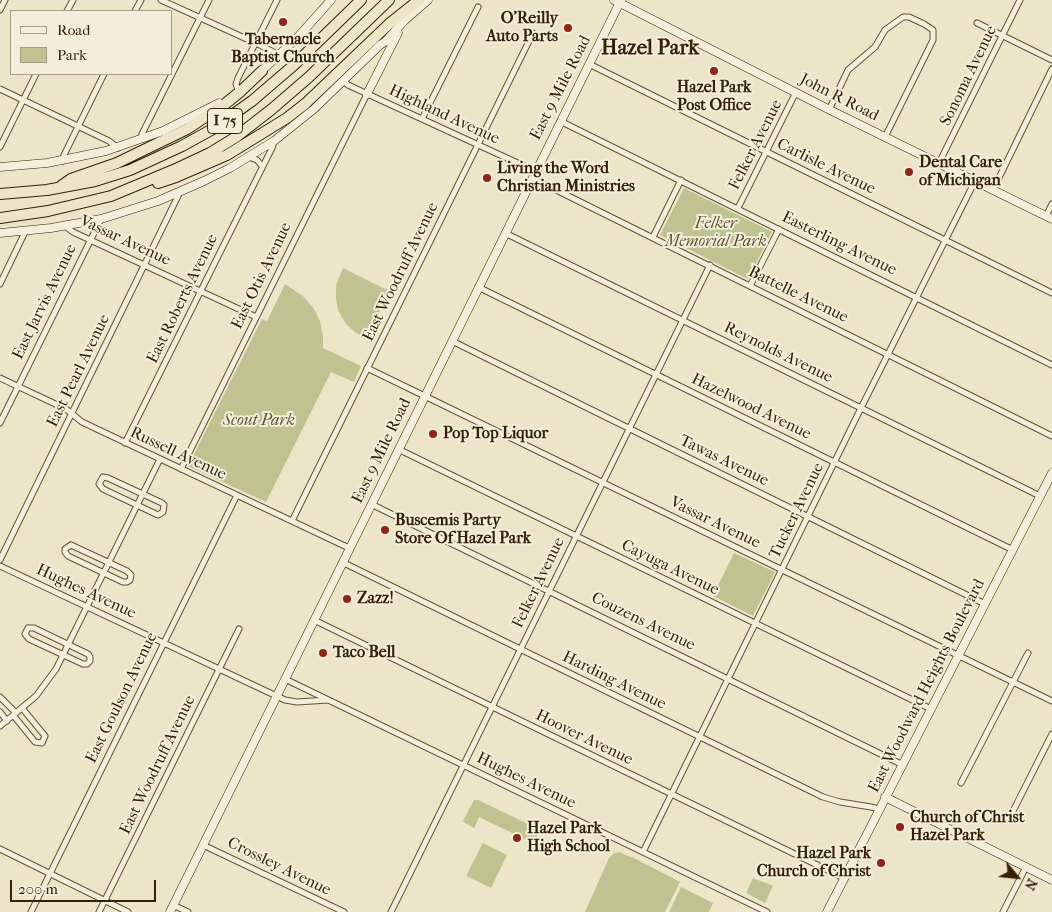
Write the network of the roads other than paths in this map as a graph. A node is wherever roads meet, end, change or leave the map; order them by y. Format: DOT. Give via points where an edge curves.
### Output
graph roads {
  1 [pos="5,0"];
  2 [pos="161,0"];
  3 [pos="209,0"];
  4 [pos="276,0"];
  5 [pos="331,0"];
  6 [pos="361,0"];
  7 [pos="389,0"];
  8 [pos="419,0"];
  9 [pos="428,0"];
  10 [pos="1020,0"];
  11 [pos="618,1"];
  12 [pos="478,7"];
  13 [pos="0,10"];
  14 [pos="200,18"];
  15 [pos="408,18"];
  16 [pos="977,23"];
  17 [pos="533,33"];
  18 [pos="1003,36"];
  19 [pos="396,37"];
  20 [pos="255,43"];
  21 [pos="383,43"];
  22 [pos="280,56"];
  23 [pos="1052,60"];
  24 [pos="589,64"];
  25 [pos="1052,69"];
  26 [pos="262,71"];
  27 [pos="172,74"];
  28 [pos="36,75"];
  29 [pos="104,75"];
  30 [pos="172,75"];
  31 [pos="343,81"];
  32 [pos="0,89"];
  33 [pos="238,90"];
  34 [pos="796,92"];
  35 [pos="367,94"];
  36 [pos="23,100"];
  37 [pos="829,110"];
  38 [pos="422,119"];
  39 [pos="560,120"];
  40 [pos="78,126"];
  41 [pos="886,138"];
  42 [pos="142,140"];
  43 [pos="274,141"];
  44 [pos="478,144"];
  45 [pos="0,147"];
  46 [pos="118,148"];
  47 [pos="766,151"];
  48 [pos="249,156"];
  49 [pos="63,161"];
  50 [pos="940,163"];
  51 [pos="262,166"];
  52 [pos="0,167"];
  53 [pos="534,174"];
  54 [pos="681,180"];
  55 [pos="975,181"];
  56 [pos="56,189"];
  57 [pos="993,190"];
  58 [pos="180,192"];
  59 [pos="0,194"];
  60 [pos="112,196"];
  61 [pos="1052,204"];
  62 [pos="738,208"];
  63 [pos="1049,217"];
  64 [pos="0,218"];
  65 [pos="100,219"];
  66 [pos="65,226"];
  67 [pos="779,229"];
  68 [pos="26,232"];
  69 [pos="0,233"];
  70 [pos="505,233"];
  71 [pos="653,237"];
  72 [pos="91,240"];
  73 [pos="945,240"];
  74 [pos="145,265"];
  75 [pos="710,265"];
  76 [pos="0,284"];
  77 [pos="750,286"];
  78 [pos="478,287"];
  79 [pos="201,291"];
  80 [pos="1052,294"];
  81 [pos="917,297"];
  82 [pos="256,316"];
  83 [pos="682,320"];
  84 [pos="452,341"];
  85 [pos="888,354"];
  86 [pos="1052,365"];
  87 [pos="367,368"];
  88 [pos="656,374"];
  89 [pos="0,378"];
  90 [pos="18,386"];
  91 [pos="424,396"];
  92 [pos="861,408"];
  93 [pos="72,412"];
  94 [pos="0,423"];
  95 [pos="629,428"];
  96 [pos="1052,436"];
  97 [pos="125,443"];
  98 [pos="398,449"];
  99 [pos="160,459"];
  100 [pos="835,462"];
  101 [pos="181,469"];
  102 [pos="1052,473"];
  103 [pos="603,482"];
  104 [pos="143,494"];
  105 [pos="236,495"];
  106 [pos="1040,496"];
  107 [pos="370,504"];
  108 [pos="138,505"];
  109 [pos="808,516"];
  110 [pos="292,521"];
  111 [pos="576,536"];
  112 [pos="349,548"];
  113 [pos="1013,550"];
  114 [pos="0,560"];
  115 [pos="109,562"];
  116 [pos="342,562"];
  117 [pos="0,566"];
  118 [pos="782,570"];
  119 [pos="104,573"];
  120 [pos="548,591"];
  121 [pos="985,604"];
  122 [pos="88,607"];
  123 [pos="314,620"];
  124 [pos="755,623"];
  125 [pos="239,629"];
  126 [pos="164,643"];
  127 [pos="69,644"];
  128 [pos="520,649"];
  129 [pos="1028,653"];
  130 [pos="64,656"];
  131 [pos="958,656"];
  132 [pos="219,669"];
  133 [pos="284,679"];
  134 [pos="728,679"];
  135 [pos="1013,682"];
  136 [pos="276,696"];
  137 [pos="0,697"];
  138 [pos="328,700"];
  139 [pos="1052,701"];
  140 [pos="492,707"];
  141 [pos="22,708"];
  142 [pos="931,709"];
  143 [pos="0,712"];
  144 [pos="15,714"];
  145 [pos="7,720"];
  146 [pos="0,726"];
  147 [pos="1052,734"];
  148 [pos="699,736"];
  149 [pos="463,765"];
  150 [pos="903,765"];
  151 [pos="961,783"];
  152 [pos="671,794"];
  153 [pos="886,797"];
  154 [pos="879,809"];
  155 [pos="1012,813"];
  156 [pos="203,845"];
  157 [pos="0,849"];
  158 [pos="643,852"];
  159 [pos="1026,867"];
  160 [pos="50,874"];
  161 [pos="844,878"];
  162 [pos="1052,880"];
  163 [pos="105,901"];
  164 [pos="171,908"];
  165 [pos="31,912"];
  166 [pos="100,912"];
  167 [pos="128,912"];
  168 [pos="188,912"];
  169 [pos="344,912"];
  170 [pos="391,912"];
  171 [pos="767,912"];
  172 [pos="827,912"];
  173 [pos="1003,912"];
  1 -- 13 [label="street"];
  2 -- 14 [label="street"];
  3 -- 14 [label="street"];
  4 -- 20 [label="street"];
  5 -- 22 [label="main road"];
  6 -- 56 [label="highway, I 75" via="266,90 233,116 182,146 130,170"];
  7 -- 60 [label="highway, I 75" via="309,77 236,137 210,153"];
  8 -- 60 [label="highway" via="287,118 227,155 176,177"];
  9 -- 21 [label="main road"];
  10 -- 18 [label="street, Sonoma Avenue"];
  11 -- 24 [label="main road, East 9 Mile Road"];
  11 -- 34 [label="main road, John R Road"];
  12 -- 38 [label="street"];
  14 -- 20 [label="street"];
  14 -- 27 [label="street"];
  15 -- 19 [label="main road"];
  16 -- 18 [label="street"];
  17 -- 44 [label="street, East Woodruff Avenue"];
  18 -- 23 [label="street"];
  18 -- 50 [label="street, Sonoma Avenue"];
  19 -- 21 [label="street"];
  19 -- 35 [label="main road"];
  20 -- 22 [label="street"];
  20 -- 33 [label="street" via="238,78"];
  21 -- 31 [label="main road"];
  21 -- 35 [label="street, East Otis Avenue" via="387,46"];
  22 -- 26 [label="main road"];
  24 -- 39 [label="main road, East 9 Mile Road"];
  24 -- 47 [label="street, Carlisle Avenue"];
  25 -- 57 [label="street"];
  26 -- 33 [label="main road"];
  26 -- 56 [label="highway" via="241,92 187,129 117,163 71,179"];
  28 -- 36 [label="street"];
  29 -- 40 [label="street"];
  30 -- 42 [label="street"];
  31 -- 35 [label="street, Highland Avenue"];
  31 -- 43 [label="main road"];
  32 -- 36 [label="street"];
  33 -- 42 [label="main road" via="195,116"];
  34 -- 37 [label="main road, John R Road"];
  34 -- 47 [label="street, Felker Avenue"];
  35 -- 38 [label="street, Highland Avenue"];
  35 -- 82 [label="street, East Otis Avenue"];
  36 -- 40 [label="street"];
  36 -- 45 [label="street"];
  37 -- 41 [label="main road, John R Road"];
  37 -- 41 [label="street" via="848,70 872,50 888,27 905,16 929,27 933,40"];
  38 -- 44 [label="street, Highland Avenue"];
  39 -- 53 [label="main road, East 9 Mile Road"];
  39 -- 54 [label="street, Easterling Avenue"];
  40 -- 46 [label="street"];
  40 -- 49 [label="street"];
  41 -- 50 [label="main road, John R Road"];
  42 -- 46 [label="main road"];
  43 -- 48 [label="main road"];
  43 -- 51 [label="street, East Roberts Avenue"];
  44 -- 53 [label="street, Highland Avenue"];
  44 -- 87 [label="street, East Woodruff Avenue"];
  46 -- 49 [label="main road"];
  47 -- 62 [label="street, Felker Avenue"];
  47 -- 73 [label="street, Carlisle Avenue"];
  48 -- 51 [label="street"];
  48 -- 58 [label="main road"];
  49 -- 52 [label="main road"];
  50 -- 55 [label="main road, John R Road"];
  51 -- 79 [label="street, East Roberts Avenue"];
  53 -- 70 [label="main road, East 9 Mile Road"];
  53 -- 71 [label="street, Battelle Avenue"];
  54 -- 62 [label="street, Easterling Avenue"];
  54 -- 71 [label="street"];
  55 -- 57 [label="main road, John R Road"];
  55 -- 73 [label="street, Tucker Avenue"];
  56 -- 59 [label="highway, I 75"];
  57 -- 63 [label="main road, John R Road"];
  58 -- 65 [label="main road"];
  58 -- 74 [label="street, East Pearl Avenue"];
  60 -- 64 [label="highway, I 75" via="48,212"];
  61 -- 63 [label="street"];
  62 -- 67 [label="street, Easterling Avenue"];
  65 -- 66 [label="main road"];
  65 -- 72 [label="street, East Jarvis Avenue"];
  66 -- 68 [label="main road"];
  66 -- 72 [label="street, Vassar Avenue"];
  67 -- 77 [label="street"];
  67 -- 81 [label="street, Easterling Avenue"];
  68 -- 69 [label="main road"];
  68 -- 76 [label="street"];
  70 -- 78 [label="main road, East 9 Mile Road"];
  70 -- 83 [label="street, Reynolds Avenue"];
  71 -- 75 [label="street, Battelle Avenue"];
  72 -- 74 [label="street, Vassar Avenue"];
  72 -- 90 [label="street, East Jarvis Avenue"];
  73 -- 80 [label="street, Carlisle Avenue"];
  73 -- 81 [label="street, Tucker Avenue"];
  74 -- 79 [label="street, Vassar Avenue"];
  74 -- 93 [label="street, East Pearl Avenue"];
  75 -- 77 [label="street, Battelle Avenue"];
  75 -- 83 [label="street, Felker Avenue"];
  77 -- 85 [label="street, Battelle Avenue"];
  78 -- 84 [label="main road, East 9 Mile Road"];
  78 -- 88 [label="street, Hazelwood Avenue"];
  79 -- 82 [label="street, Vassar Avenue"];
  79 -- 97 [label="street, East Roberts Avenue"];
  81 -- 85 [label="street, Tucker Avenue"];
  81 -- 86 [label="street, Easterling Avenue"];
  82 -- 101 [label="street, East Otis Avenue"];
  83 -- 88 [label="street, Felker Avenue"];
  83 -- 92 [label="street, Reynolds Avenue"];
  84 -- 91 [label="main road, East 9 Mile Road"];
  84 -- 95 [label="street, Tawas Avenue"];
  85 -- 92 [label="street, Tucker Avenue"];
  85 -- 96 [label="street, Battelle Avenue"];
  87 -- 91 [label="street, Vassar Avenue"];
  87 -- 110 [label="street, East Woodruff Avenue"];
  88 -- 95 [label="street, Felker Avenue"];
  88 -- 100 [label="street, Hazelwood Avenue"];
  89 -- 90 [label="street, Russell Avenue"];
  90 -- 93 [label="street, Russell Avenue"];
  90 -- 94 [label="street, East Jarvis Avenue"];
  91 -- 98 [label="main road, East 9 Mile Road"];
  91 -- 103 [label="street, Vassar Avenue"];
  92 -- 100 [label="street, Tucker Avenue"];
  92 -- 106 [label="street, Reynolds Avenue"];
  93 -- 97 [label="street, Russell Avenue" via="82,422"];
  93 -- 114 [label="street, East Pearl Avenue"];
  95 -- 103 [label="street, Felker Avenue"];
  95 -- 109 [label="street, Tawas Avenue"];
  97 -- 99 [label="street, Russell Avenue"];
  98 -- 107 [label="main road, East 9 Mile Road"];
  98 -- 111 [label="street, Cayuga Avenue"];
  99 -- 101 [label="street, Russell Avenue"];
  99 -- 104 [label="street"];
  100 -- 109 [label="street, Tucker Avenue"];
  100 -- 113 [label="street, Hazelwood Avenue"];
  101 -- 105 [label="street, Russell Avenue"];
  102 -- 106 [label="main road, East Woodward Heights Boulevard"];
  103 -- 111 [label="street, Felker Avenue"];
  103 -- 118 [label="street, Vassar Avenue"];
  104 -- 108 [label="street"];
  104 -- 108 [label="street" via="162,503 163,512 158,515"];
  104 -- 108 [label="street" via="108,478 100,479 101,488"];
  105 -- 110 [label="street, Russell Avenue"];
  105 -- 126 [label="street, East Goulson Avenue"];
  106 -- 113 [label="main road, East Woodward Heights Boulevard"];
  107 -- 112 [label="main road, East 9 Mile Road"];
  107 -- 120 [label="street, Couzens Avenue"];
  108 -- 115 [label="street"];
  109 -- 118 [label="street, Tucker Avenue"];
  109 -- 121 [label="street, Tawas Avenue"];
  110 -- 112 [label="street, Russell Avenue"];
  111 -- 120 [label="street, Felker Avenue"];
  111 -- 124 [label="street, Cayuga Avenue"];
  112 -- 116 [label="main road, East 9 Mile Road"];
  113 -- 121 [label="main road, East Woodward Heights Boulevard"];
  115 -- 119 [label="street"];
  115 -- 119 [label="street" via="130,573 130,580 125,583"];
  115 -- 119 [label="street" via="71,545 65,549 68,556"];
  116 -- 123 [label="main road, East 9 Mile Road"];
  116 -- 128 [label="street, Harding Avenue"];
  117 -- 122 [label="street, Hughes Avenue"];
  118 -- 124 [label="street, Tucker Avenue"];
  118 -- 131 [label="street, Vassar Avenue"];
  119 -- 122 [label="street"];
  120 -- 128 [label="street, Felker Avenue"];
  120 -- 134 [label="street, Couzens Avenue"];
  121 -- 131 [label="main road, East Woodward Heights Boulevard"];
  122 -- 126 [label="street, Hughes Avenue"];
  122 -- 127 [label="street"];
  123 -- 133 [label="main road, East 9 Mile Road"];
  123 -- 140 [label="street, Hoover Avenue"];
  124 -- 134 [label="street, Tucker Avenue"];
  124 -- 142 [label="street, Cayuga Avenue"];
  125 -- 132 [label="street, East Woodruff Avenue"];
  126 -- 132 [label="street, Hughes Avenue"];
  126 -- 160 [label="street, East Goulson Avenue"];
  127 -- 130 [label="street"];
  127 -- 130 [label="street" via="88,654 90,661 83,664"];
  127 -- 130 [label="street" via="34,628 28,628 26,632 29,639"];
  128 -- 140 [label="street, Felker Avenue"];
  128 -- 148 [label="street, Harding Avenue"];
  129 -- 135 [label="street"];
  130 -- 141 [label="street" via="42,689"];
  131 -- 135 [label="street, Vassar Avenue"];
  131 -- 142 [label="main road, East Woodward Heights Boulevard"];
  132 -- 136 [label="street, Hughes Avenue"];
  132 -- 163 [label="street, East Woodruff Avenue"];
  133 -- 136 [label="main road, East 9 Mile Road"];
  133 -- 138 [label="street, Hughes Avenue"];
  134 -- 148 [label="street, Tucker Avenue"];
  134 -- 150 [label="street, Couzens Avenue"];
  135 -- 139 [label="street, Vassar Avenue"];
  135 -- 151 [label="street"];
  136 -- 138 [label="street, Hughes Avenue" via="297,702"];
  136 -- 156 [label="main road, East 9 Mile Road"];
  137 -- 144 [label="street"];
  138 -- 149 [label="street, Hughes Avenue"];
  140 -- 149 [label="street, Felker Avenue"];
  140 -- 152 [label="street, Hoover Avenue"];
  141 -- 144 [label="street"];
  141 -- 144 [label="street" via="45,736 42,743 35,742"];
  142 -- 150 [label="main road, East Woodward Heights Boulevard"];
  143 -- 145 [label="street"];
  144 -- 145 [label="street"];
  145 -- 146 [label="street"];
  147 -- 155 [label="street"];
  148 -- 152 [label="street, Tucker Avenue"];
  148 -- 154 [label="street, Harding Avenue" via="827,799"];
  149 -- 158 [label="street, Hughes Avenue"];
  149 -- 170 [label="street, Felker Avenue"];
  150 -- 153 [label="main road, East Woodward Heights Boulevard"];
  152 -- 158 [label="street, Tucker Avenue"];
  152 -- 161 [label="street, Hoover Avenue"];
  153 -- 154 [label="main road, East Woodward Heights Boulevard"];
  153 -- 159 [label="main road"];
  154 -- 161 [label="main road, East Woodward Heights Boulevard"];
  156 -- 164 [label="main road, East 9 Mile Road"];
  156 -- 169 [label="street, Crossley Avenue"];
  157 -- 160 [label="street"];
  158 -- 171 [label="street, Hughes Avenue"];
  159 -- 162 [label="main road"];
  159 -- 173 [label="street"];
  160 -- 163 [label="street"];
  160 -- 165 [label="street, East Goulson Avenue"];
  161 -- 172 [label="main road, East Woodward Heights Boulevard"];
  163 -- 166 [label="street, East Woodruff Avenue"];
  163 -- 167 [label="street"];
  164 -- 168 [label="street"];
}
